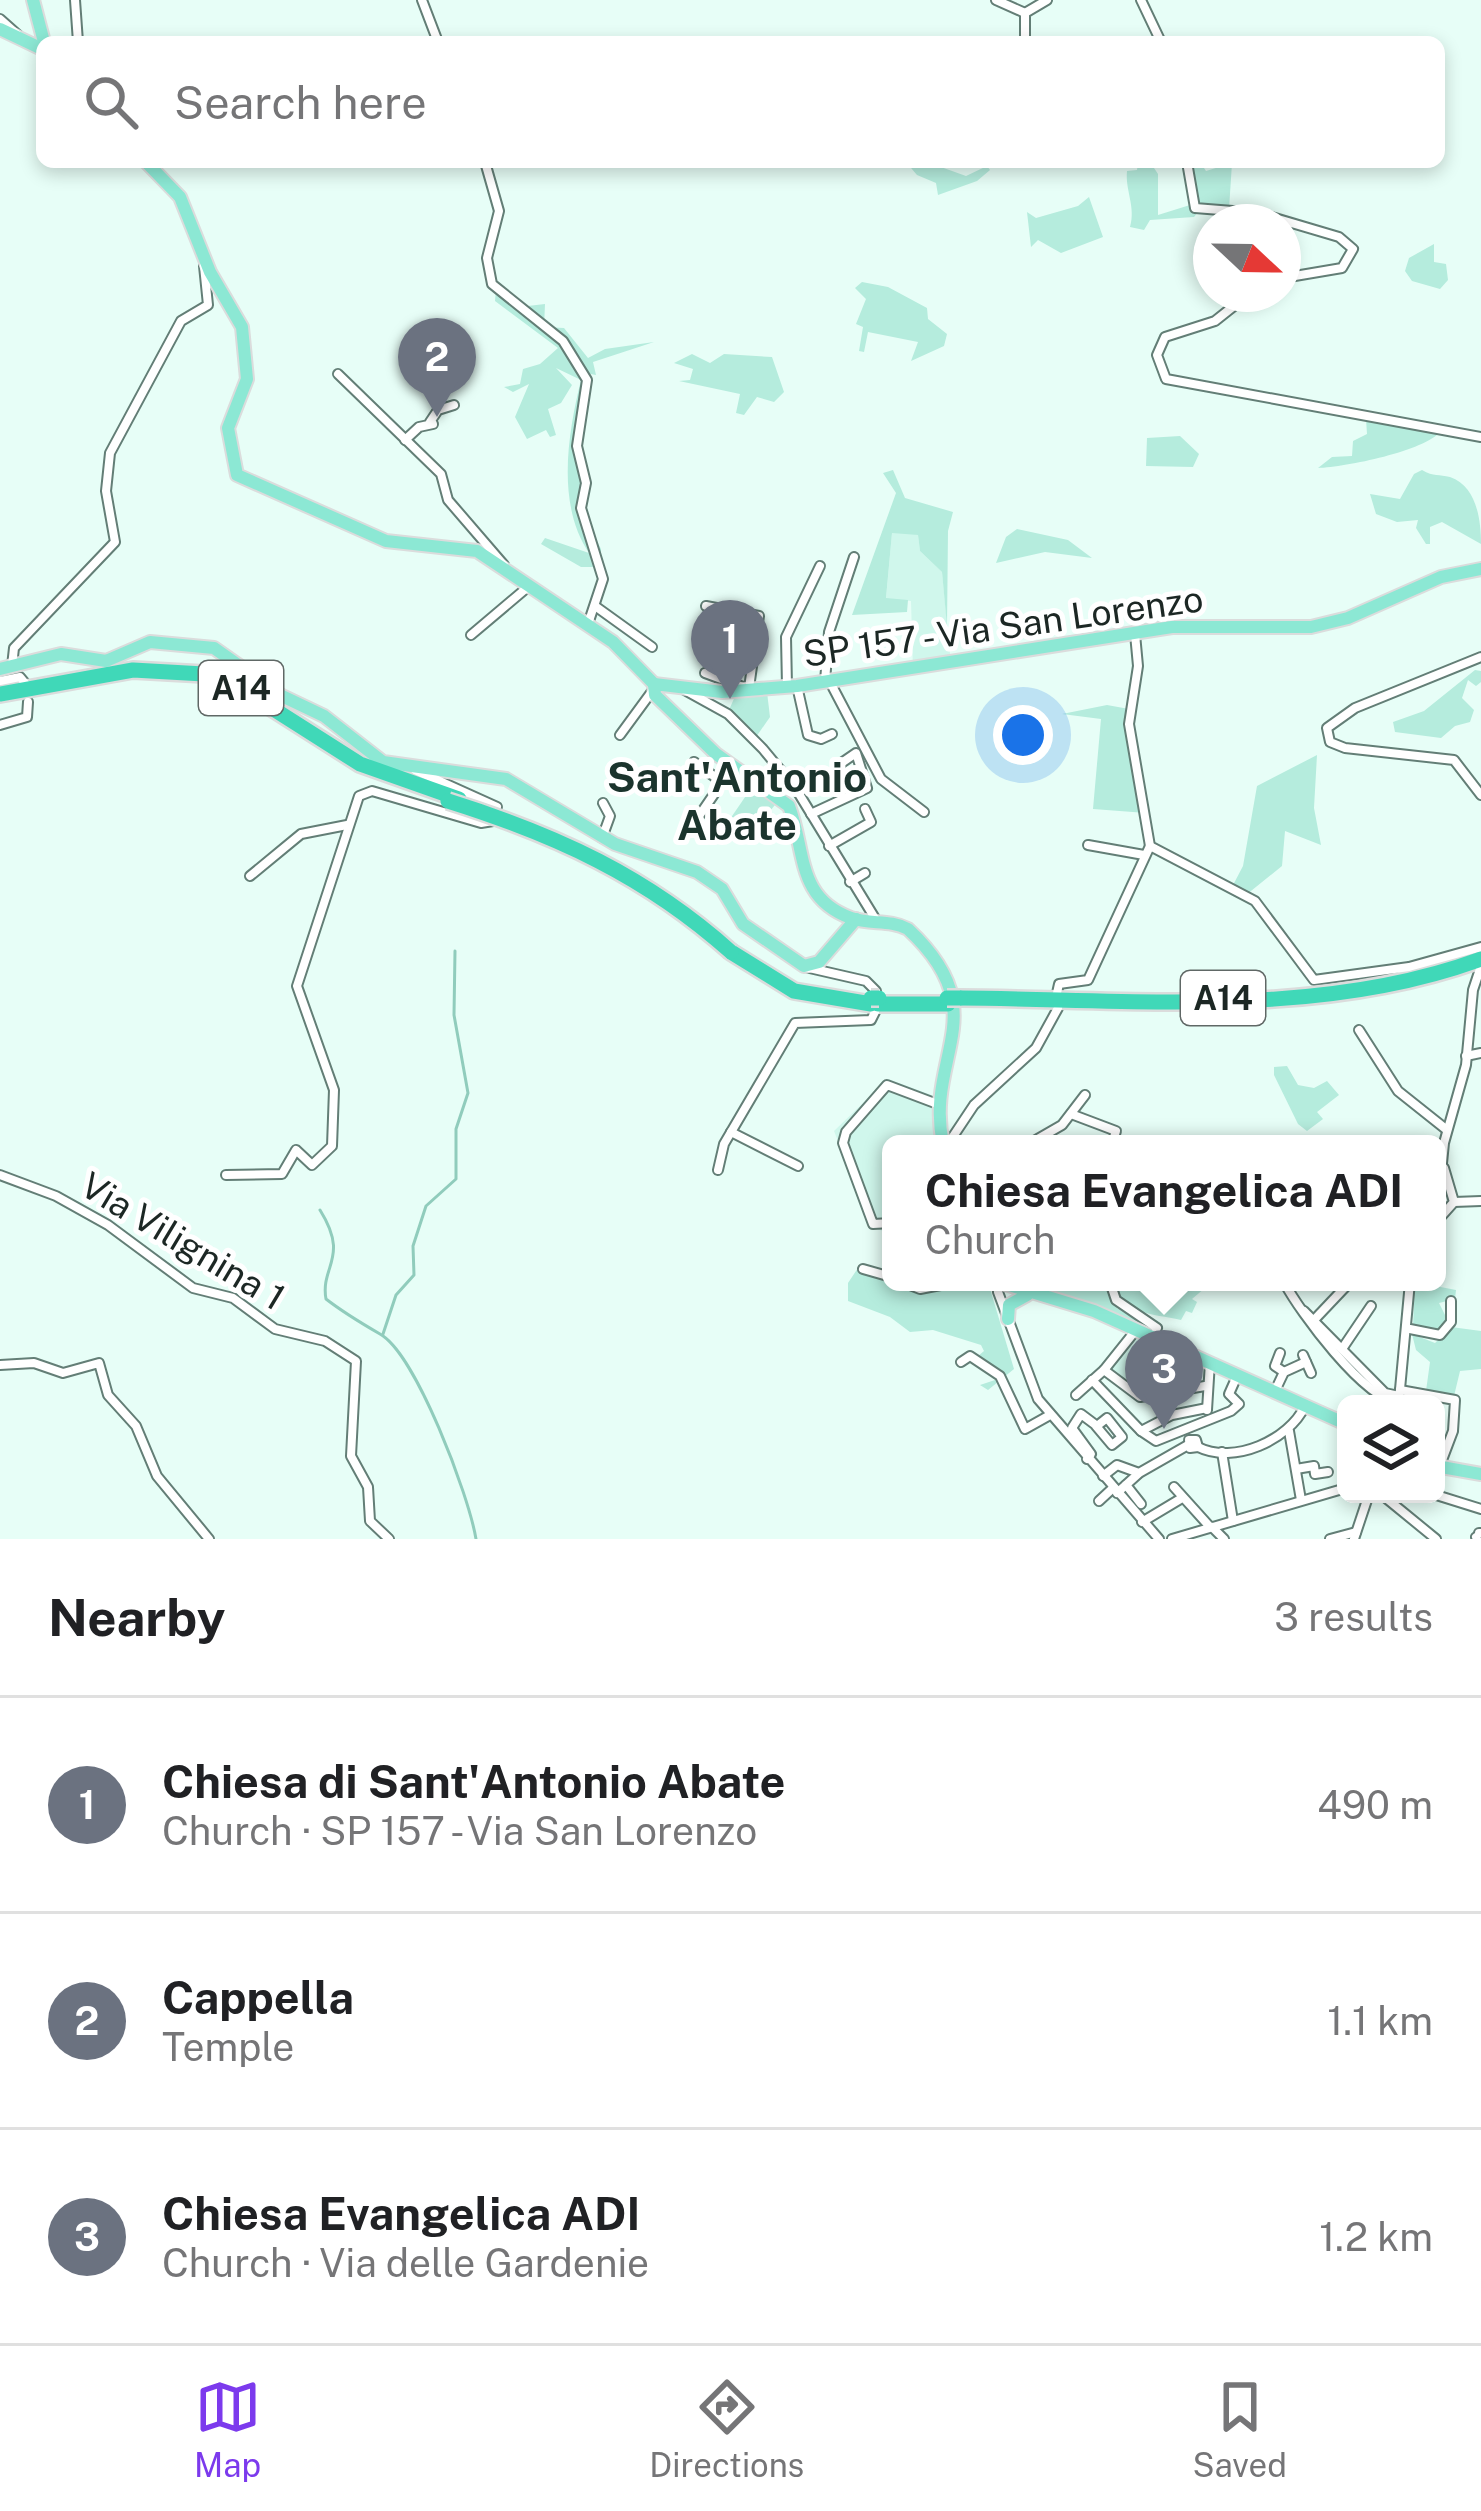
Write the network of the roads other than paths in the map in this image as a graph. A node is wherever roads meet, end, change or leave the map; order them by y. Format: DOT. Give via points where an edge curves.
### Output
graph roads {
  1 [pos="33,0"];
  2 [pos="75,0"];
  3 [pos="422,0"];
  4 [pos="996,0"];
  5 [pos="1047,0"];
  6 [pos="1141,0"];
  7 [pos="1025,13"];
  8 [pos="0,20"];
  9 [pos="0,29"];
  10 [pos="41,36"];
  11 [pos="78,36"];
  12 [pos="436,36"];
  13 [pos="1025,36"];
  14 [pos="1159,36"];
  15 [pos="19,37"];
  16 [pos="36,43"];
  17 [pos="152,168"];
  18 [pos="487,168"];
  19 [pos="1188,168"];
  20 [pos="1194,204"];
  21 [pos="1301,226"];
  22 [pos="204,259"];
  23 [pos="1301,275"];
  24 [pos="1226,312"];
  25 [pos="338,374"];
  26 [pos="454,405"];
  27 [pos="1481,437"];
  28 [pos="405,440"];
  29 [pos="854,557"];
  30 [pos="820,566"];
  31 [pos="506,569"];
  32 [pos="1481,569"];
  33 [pos="530,585"];
  34 [pos="596,606"];
  35 [pos="706,606"];
  36 [pos="588,624"];
  37 [pos="1135,632"];
  38 [pos="470,635"];
  39 [pos="706,636"];
  40 [pos="756,644"];
  41 [pos="652,647"];
  42 [pos="1481,657"];
  43 [pos="6,667"];
  44 [pos="705,673"];
  45 [pos="0,681"];
  46 [pos="25,683"];
  47 [pos="835,684"];
  48 [pos="792,686"];
  49 [pos="664,689"];
  50 [pos="747,690"];
  51 [pos="0,697"];
  52 [pos="718,698"];
  53 [pos="28,702"];
  54 [pos="0,725"];
  55 [pos="832,734"];
  56 [pos="620,735"];
  57 [pos="694,762"];
  58 [pos="840,764"];
  59 [pos="734,765"];
  60 [pos="413,769"];
  61 [pos="722,782"];
  62 [pos="1481,795"];
  63 [pos="603,803"];
  64 [pos="496,807"];
  65 [pos="865,809"];
  66 [pos="924,812"];
  67 [pos="811,814"];
  68 [pos="493,820"];
  69 [pos="348,825"];
  70 [pos="688,832"];
  71 [pos="602,838"];
  72 [pos="1088,845"];
  73 [pos="829,846"];
  74 [pos="1147,851"];
  75 [pos="865,873"];
  76 [pos="250,876"];
  77 [pos="850,882"];
  78 [pos="856,920"];
  79 [pos="876,920"];
  80 [pos="1481,946"];
  81 [pos="1480,966"];
  82 [pos="814,969"];
  83 [pos="1058,993"];
  84 [pos="875,1001"];
  85 [pos="1058,1008"];
  86 [pos="1359,1030"];
  87 [pos="1481,1053"];
  88 [pos="1466,1056"];
  89 [pos="1085,1095"];
  90 [pos="923,1098"];
  91 [pos="941,1100"];
  92 [pos="1071,1114"];
  93 [pos="940,1123"];
  94 [pos="1447,1130"];
  95 [pos="731,1132"];
  96 [pos="943,1135"];
  97 [pos="953,1135"];
  98 [pos="1050,1135"];
  99 [pos="1115,1135"];
  100 [pos="1446,1139"];
  101 [pos="798,1166"];
  102 [pos="718,1170"];
  103 [pos="0,1175"];
  104 [pos="226,1175"];
  105 [pos="1446,1176"];
  106 [pos="1481,1201"];
  107 [pos="1454,1202"];
  108 [pos="1446,1210"];
  109 [pos="882,1224"];
  110 [pos="863,1269"];
  111 [pos="882,1274"];
  112 [pos="1008,1291"];
  113 [pos="1008,1291"];
  114 [pos="1019,1291"];
  115 [pos="1114,1291"];
  116 [pos="1288,1291"];
  117 [pos="1339,1291"];
  118 [pos="1410,1291"];
  119 [pos="1451,1301"];
  120 [pos="1372,1306"];
  121 [pos="1308,1317"];
  122 [pos="1008,1319"];
  123 [pos="1136,1329"];
  124 [pos="1409,1329"];
  125 [pos="1153,1337"];
  126 [pos="1342,1349"];
  127 [pos="1280,1353"];
  128 [pos="961,1362"];
  129 [pos="1210,1362"];
  130 [pos="0,1365"];
  131 [pos="1354,1365"];
  132 [pos="1104,1370"];
  133 [pos="1284,1372"];
  134 [pos="1311,1372"];
  135 [pos="1238,1375"];
  136 [pos="1093,1380"];
  137 [pos="1205,1386"];
  138 [pos="1275,1392"];
  139 [pos="1076,1395"];
  140 [pos="1390,1395"];
  141 [pos="1399,1395"];
  142 [pos="1445,1400"];
  143 [pos="1305,1406"];
  144 [pos="1207,1408"];
  145 [pos="1049,1415"];
  146 [pos="1337,1420"];
  147 [pos="1204,1424"];
  148 [pos="1096,1426"];
  149 [pos="1141,1430"];
  150 [pos="1289,1431"];
  151 [pos="1194,1444"];
  152 [pos="1222,1451"];
  153 [pos="1445,1454"];
  154 [pos="1088,1459"];
  155 [pos="1445,1463"];
  156 [pos="1296,1469"];
  157 [pos="1139,1473"];
  158 [pos="1481,1474"];
  159 [pos="1103,1476"];
  160 [pos="1126,1484"];
  161 [pos="1174,1487"];
  162 [pos="1337,1490"];
  163 [pos="1114,1491"];
  164 [pos="1331,1491"];
  165 [pos="1182,1498"];
  166 [pos="1445,1498"];
  167 [pos="1301,1500"];
  168 [pos="1099,1501"];
  169 [pos="1366,1503"];
  170 [pos="1392,1503"];
  171 [pos="1141,1504"];
  172 [pos="1481,1509"];
  173 [pos="1233,1521"];
  174 [pos="1142,1522"];
  175 [pos="1211,1527"];
  176 [pos="1355,1535"];
  177 [pos="208,1539"];
  178 [pos="388,1539"];
  179 [pos="1159,1539"];
  180 [pos="1172,1539"];
  181 [pos="1224,1539"];
  182 [pos="1330,1539"];
  183 [pos="1436,1539"];
  1 -- 10 [label="main road"];
  2 -- 11 [label="street"];
  3 -- 12 [label="street"];
  4 -- 7 [label="street"];
  5 -- 7 [label="street"];
  6 -- 14 [label="street"];
  7 -- 13 [label="street"];
  8 -- 15 [label="street"];
  9 -- 15 [label="main road"];
  15 -- 16 [label="main road"];
  17 -- 22 [label="main road" via="180,197"];
  18 -- 34 [label="street" via="499,211 488,258 492,284 562,341 587,380 577,458 586,483 580,508 603,579"];
  19 -- 20 [label="street"];
  21 -- 23 [label="street" via="1353,249 1342,268"];
  22 -- 31 [label="main road" via="246,345 247,379 228,428 237,475 386,541 467,547"];
  22 -- 43 [label="street" via="208,305 182,320 110,453 106,490 115,542 14,648"];
  24 -- 27 [label="street" via="1165,337 1157,355 1166,379"];
  25 -- 28 [label="street"];
  26 -- 28 [label="street"];
  28 -- 31 [label="street" via="441,474 448,500"];
  29 -- 47 [label="street" via="829,632"];
  30 -- 48 [label="street" via="786,637"];
  31 -- 33 [label="main road"];
  32 -- 37 [label="main road, SP 157 - Via San Lorenzo" via="1311,627 1202,624"];
  33 -- 36 [label="main road"];
  33 -- 38 [label="street"];
  34 -- 36 [label="street"];
  34 -- 41 [label="street"];
  35 -- 40 [label="street" via="759,616"];
  36 -- 49 [label="main road"];
  37 -- 47 [label="main road, SP 157 - Via San Lorenzo"];
  37 -- 74 [label="street" via="1129,724"];
  39 -- 40 [label="street"];
  40 -- 50 [label="street"];
  42 -- 62 [label="street" via="1355,708 1327,728 1330,742 1345,748 1454,760"];
  43 -- 60 [label="main road" via="61,654 106,661 150,642 200,644 324,716 367,753"];
  44 -- 50 [label="street"];
  45 -- 46 [label="street"];
  47 -- 48 [label="main road, SP 157 - Via San Lorenzo"];
  47 -- 66 [label="street" via="881,779"];
  48 -- 50 [label="main road, SP 157 - Via San Lorenzo"];
  48 -- 55 [label="street" via="808,735"];
  49 -- 52 [label="main road, SP 157 - Via San Lorenzo"];
  49 -- 56 [label="street"];
  49 -- 59 [label="main road" via="700,739"];
  50 -- 52 [label="main road, SP 157 - Via San Lorenzo"];
  51 -- 84 [label="highway, A14, bridge" via="136,675 202,680 249,699 354,767 620,868 800,993"];
  52 -- 67 [label="street"];
  53 -- 54 [label="street" via="27,717"];
  57 -- 61 [label="street"];
  58 -- 67 [label="street" via="856,753 867,788"];
  59 -- 61 [label="street"];
  59 -- 78 [label="main road" via="784,799 807,883"];
  60 -- 64 [label="street"];
  60 -- 71 [label="main road" via="506,779"];
  61 -- 70 [label="street"];
  63 -- 71 [label="street" via="610,816"];
  65 -- 73 [label="street" via="871,822"];
  67 -- 73 [label="street"];
  68 -- 69 [label="street" via="371,790 359,796"];
  69 -- 76 [label="street" via="302,833"];
  69 -- 104 [label="street" via="297,986 334,1090 332,1145 312,1165 296,1150 282,1174"];
  71 -- 82 [label="main road" via="715,883 743,923"];
  72 -- 74 [label="street"];
  73 -- 77 [label="street"];
  74 -- 80 [label="street" via="1255,902 1314,980 1409,967"];
  74 -- 83 [label="street" via="1088,980 1059,984"];
  75 -- 77 [label="street"];
  77 -- 79 [label="street"];
  78 -- 79 [label="main road"];
  78 -- 82 [label="main road"];
  79 -- 91 [label="main road" via="914,935 953,994 956,1021"];
  81 -- 84 [label="highway, A14" via="1396,990 1307,1002"];
  81 -- 88 [label="street"];
  82 -- 84 [label="street" via="866,981"];
  84 -- 95 [label="street" via="871,1021 794,1023"];
  85 -- 97 [label="street" via="1036,1048"];
  86 -- 94 [label="street" via="1398,1091"];
  87 -- 88 [label="street"];
  88 -- 94 [label="street"];
  89 -- 92 [label="street"];
  90 -- 91 [label="street"];
  90 -- 93 [label="street"];
  90 -- 109 [label="street" via="887,1085 846,1132 873,1224"];
  91 -- 93 [label="main road"];
  92 -- 98 [label="street"];
  92 -- 99 [label="street"];
  93 -- 96 [label="main road"];
  94 -- 100 [label="street"];
  95 -- 101 [label="street"];
  95 -- 102 [label="street"];
  103 -- 178 [label="street, Via Vilignina 1" via="108,1225 193,1288 233,1298 275,1330 326,1341 356,1360 351,1456 368,1487 370,1522"];
  105 -- 107 [label="street"];
  106 -- 107 [label="street"];
  107 -- 108 [label="street"];
  110 -- 111 [label="street"];
  112 -- 122 [label="main road"];
  113 -- 122 [label="street"];
  114 -- 123 [label="main road"];
  115 -- 125 [label="street" via="1157,1328"];
  116 -- 121 [label="street"];
  117 -- 121 [label="street"];
  118 -- 124 [label="street"];
  119 -- 124 [label="street" via="1451,1322 1440,1335"];
  120 -- 126 [label="street"];
  121 -- 126 [label="street"];
  121 -- 131 [label="street"];
  122 -- 145 [label="street"];
  123 -- 125 [label="main road"];
  123 -- 132 [label="street"];
  124 -- 141 [label="street"];
  125 -- 129 [label="main road"];
  126 -- 131 [label="street"];
  127 -- 133 [label="street" via="1275,1366"];
  128 -- 145 [label="street" via="970,1356 1000,1376 1025,1429"];
  129 -- 135 [label="main road"];
  129 -- 137 [label="street"];
  130 -- 177 [label="street" via="34,1363 63,1373 99,1363 108,1395 136,1426 157,1476"];
  131 -- 140 [label="street"];
  132 -- 136 [label="street"];
  132 -- 137 [label="street" via="1140,1396"];
  133 -- 134 [label="street" via="1305,1358"];
  133 -- 138 [label="street"];
  135 -- 138 [label="main road"];
  135 -- 147 [label="street" via="1229,1394 1238,1407"];
  136 -- 139 [label="street"];
  136 -- 149 [label="street"];
  137 -- 144 [label="street"];
  138 -- 143 [label="main road"];
  142 -- 153 [label="street" via="1455,1400"];
  143 -- 146 [label="main road"];
  143 -- 150 [label="street"];
  144 -- 147 [label="street"];
  144 -- 149 [label="street"];
  145 -- 154 [label="street"];
  147 -- 149 [label="street" via="1152,1442"];
  147 -- 151 [label="street"];
  148 -- 154 [label="street" via="1083,1414 1072,1423"];
  150 -- 152 [label="street"];
  150 -- 156 [label="street"];
  151 -- 152 [label="street"];
  151 -- 157 [label="street"];
  152 -- 173 [label="street"];
  154 -- 159 [label="street"];
  155 -- 158 [label="main road"];
  156 -- 164 [label="street" via="1328,1470"];
  156 -- 167 [label="street"];
  157 -- 159 [label="street" via="1117,1465"];
  157 -- 160 [label="street"];
  159 -- 163 [label="street"];
  160 -- 163 [label="street"];
  160 -- 171 [label="street"];
  161 -- 165 [label="street"];
  162 -- 164 [label="street"];
  163 -- 168 [label="street"];
  163 -- 174 [label="street"];
  164 -- 167 [label="street"];
  165 -- 174 [label="street"];
  165 -- 175 [label="street"];
  166 -- 172 [label="street"];
  167 -- 173 [label="street"];
  169 -- 176 [label="street"];
  170 -- 183 [label="street"];
  173 -- 175 [label="street"];
  174 -- 179 [label="street"];
  175 -- 180 [label="street"];
  175 -- 181 [label="street"];
  176 -- 182 [label="street"];
}
